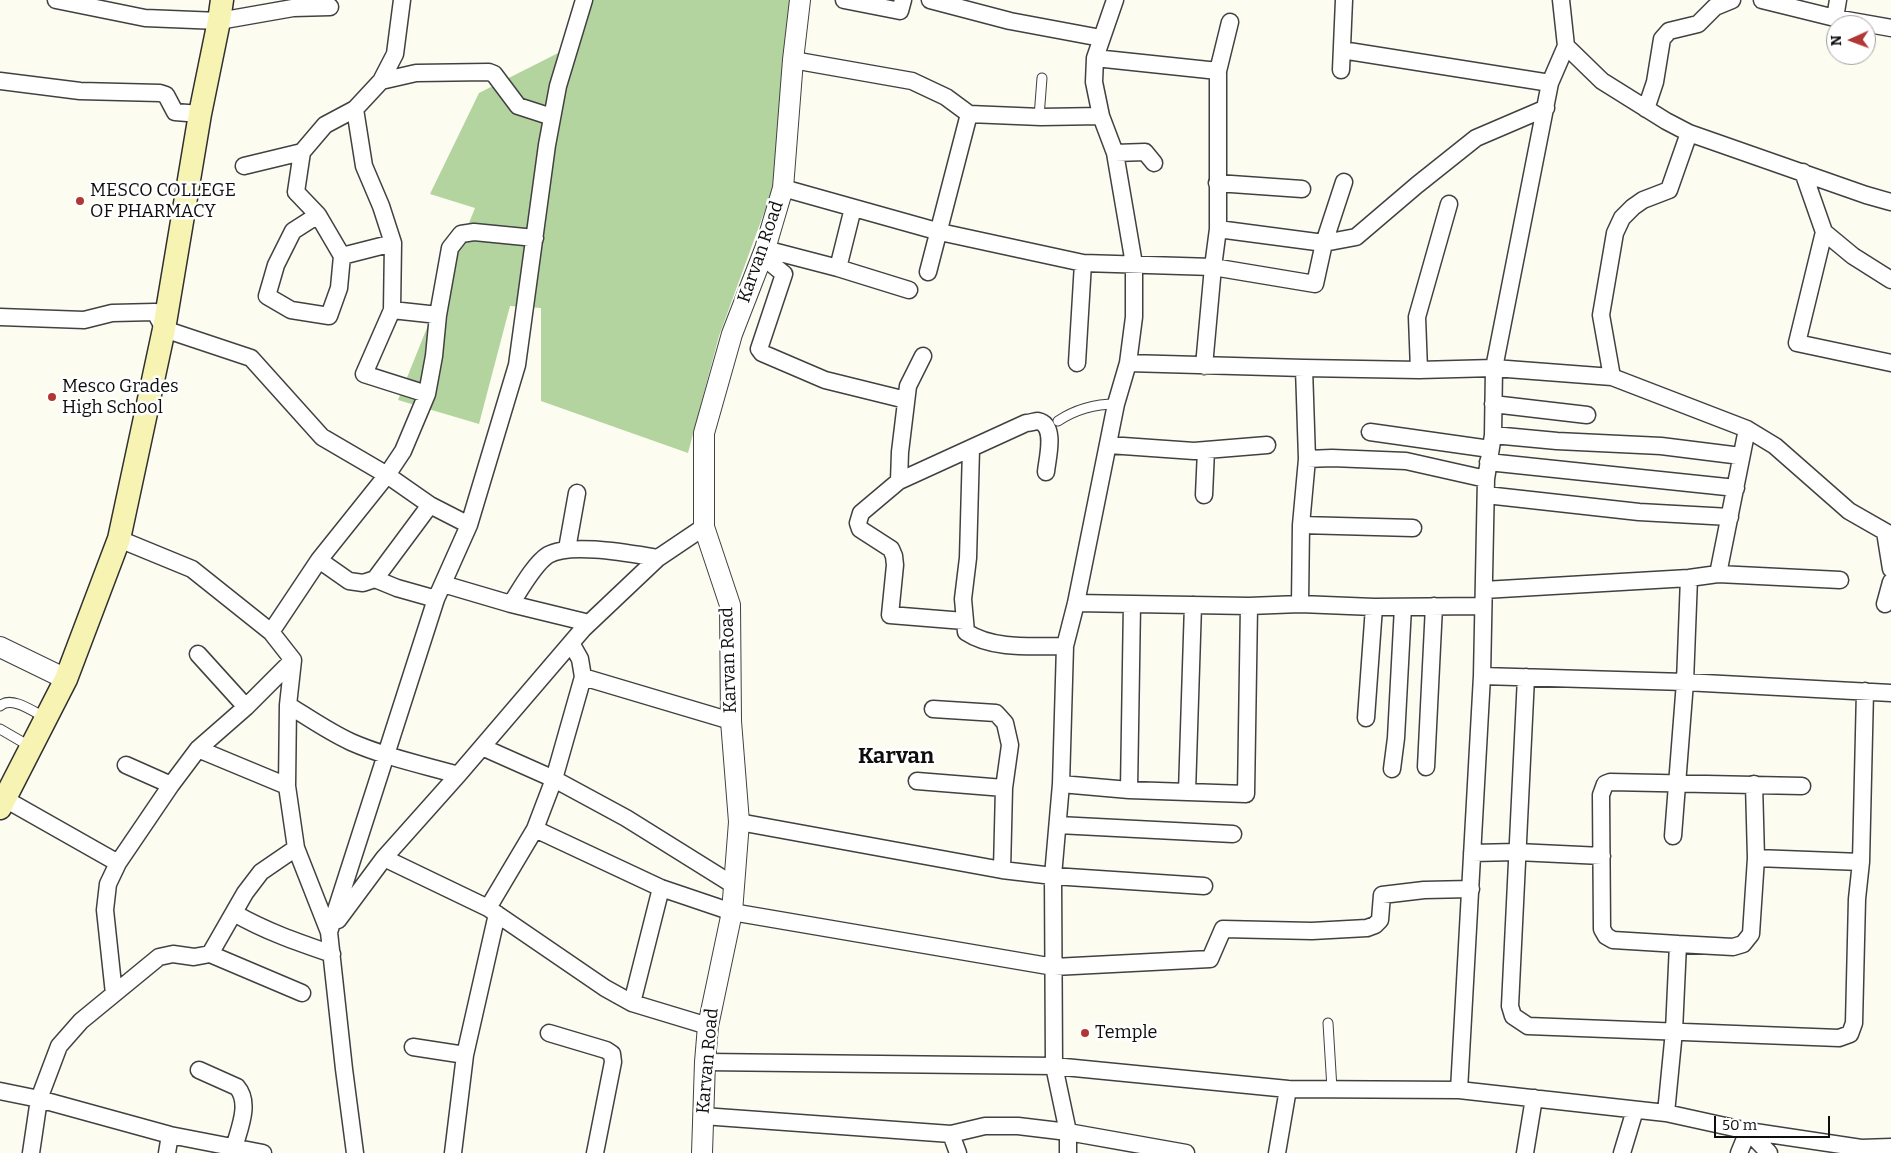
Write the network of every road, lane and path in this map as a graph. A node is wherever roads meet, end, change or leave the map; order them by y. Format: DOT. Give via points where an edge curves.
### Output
graph roads {
  1 [pos="56,0"];
  2 [pos="402,0"];
  3 [pos="584,0"];
  4 [pos="800,0"];
  5 [pos="844,0"];
  6 [pos="904,0"];
  7 [pos="930,0"];
  8 [pos="1115,0"];
  9 [pos="1344,0"];
  10 [pos="1561,0"];
  11 [pos="1732,0"];
  12 [pos="1762,0"];
  13 [pos="1838,0"];
  14 [pos="330,8"];
  15 [pos="221,11"];
  16 [pos="1835,15"];
  17 [pos="1826,16"];
  18 [pos="1230,22"];
  19 [pos="1876,25"];
  20 [pos="1891,28"];
  21 [pos="1101,38"];
  22 [pos="1566,46"];
  23 [pos="1342,50"];
  24 [pos="1095,58"];
  25 [pos="793,60"];
  26 [pos="1341,70"];
  27 [pos="1218,71"];
  28 [pos="1042,78"];
  29 [pos="0,81"];
  30 [pos="381,81"];
  31 [pos="1550,83"];
  32 [pos="1546,108"];
  33 [pos="355,109"];
  34 [pos="1646,109"];
  35 [pos="200,114"];
  36 [pos="969,114"];
  37 [pos="552,116"];
  38 [pos="1039,116"];
  39 [pos="1101,116"];
  40 [pos="1689,133"];
  41 [pos="302,152"];
  42 [pos="1115,153"];
  43 [pos="1154,163"];
  44 [pos="244,166"];
  45 [pos="1803,172"];
  46 [pos="1344,182"];
  47 [pos="1217,183"];
  48 [pos="783,188"];
  49 [pos="1302,189"];
  50 [pos="1891,202"];
  51 [pos="1449,204"];
  52 [pos="853,208"];
  53 [pos="318,215"];
  54 [pos="1218,229"];
  55 [pos="940,232"];
  56 [pos="1824,232"];
  57 [pos="535,238"];
  58 [pos="393,243"];
  59 [pos="1324,243"];
  60 [pos="764,253"];
  61 [pos="342,256"];
  62 [pos="1083,263"];
  63 [pos="1134,264"];
  64 [pos="1213,267"];
  65 [pos="838,268"];
  66 [pos="928,272"];
  67 [pos="1891,280"];
  68 [pos="909,290"];
  69 [pos="392,310"];
  70 [pos="438,315"];
  71 [pos="0,317"];
  72 [pos="164,329"];
  73 [pos="923,356"];
  74 [pos="1077,363"];
  75 [pos="1128,363"];
  76 [pos="1891,363"];
  77 [pos="1204,366"];
  78 [pos="1304,368"];
  79 [pos="1494,368"];
  80 [pos="1419,370"];
  81 [pos="1612,377"];
  82 [pos="427,394"];
  83 [pos="906,400"];
  84 [pos="1116,404"];
  85 [pos="1493,404"];
  86 [pos="1587,415"];
  87 [pos="1058,421"];
  88 [pos="1748,429"];
  89 [pos="1370,432"];
  90 [pos="1109,445"];
  91 [pos="1267,445"];
  92 [pos="971,449"];
  93 [pos="1490,449"];
  94 [pos="1206,450"];
  95 [pos="1741,456"];
  96 [pos="1307,459"];
  97 [pos="1046,472"];
  98 [pos="387,475"];
  99 [pos="899,481"];
  100 [pos="1486,487"];
  101 [pos="1736,488"];
  102 [pos="577,493"];
  103 [pos="1204,496"];
  104 [pos="430,505"];
  105 [pos="1730,517"];
  106 [pos="469,525"];
  107 [pos="1300,525"];
  108 [pos="704,527"];
  109 [pos="1413,528"];
  110 [pos="1888,534"];
  111 [pos="119,539"];
  112 [pos="567,549"];
  113 [pos="658,558"];
  114 [pos="319,560"];
  115 [pos="1891,569"];
  116 [pos="1718,574"];
  117 [pos="1689,578"];
  118 [pos="375,579"];
  119 [pos="1840,580"];
  120 [pos="1891,582"];
  121 [pos="443,584"];
  122 [pos="1484,598"];
  123 [pos="436,599"];
  124 [pos="1076,603"];
  125 [pos="510,604"];
  126 [pos="1132,604"];
  127 [pos="1300,604"];
  128 [pos="1885,604"];
  129 [pos="1193,605"];
  130 [pos="1249,606"];
  131 [pos="1403,606"];
  132 [pos="1434,606"];
  133 [pos="1374,607"];
  134 [pos="964,621"];
  135 [pos="589,623"];
  136 [pos="271,632"];
  137 [pos="571,643"];
  138 [pos="1065,646"];
  139 [pos="0,647"];
  140 [pos="198,654"];
  141 [pos="293,660"];
  142 [pos="583,676"];
  143 [pos="1482,676"];
  144 [pos="1526,676"];
  145 [pos="66,679"];
  146 [pos="1685,682"];
  147 [pos="1865,691"];
  148 [pos="1891,693"];
  149 [pos="288,704"];
  150 [pos="0,706"];
  151 [pos="246,708"];
  152 [pos="933,708"];
  153 [pos="46,718"];
  154 [pos="1366,718"];
  155 [pos="731,720"];
  156 [pos="0,730"];
  157 [pos="482,747"];
  158 [pos="31,748"];
  159 [pos="198,749"];
  160 [pos="387,755"];
  161 [pos="126,765"];
  162 [pos="1426,767"];
  163 [pos="1392,769"];
  164 [pos="458,775"];
  165 [pos="554,779"];
  166 [pos="916,781"];
  167 [pos="1676,783"];
  168 [pos="1061,784"];
  169 [pos="1754,784"];
  170 [pos="170,785"];
  171 [pos="287,786"];
  172 [pos="1802,786"];
  173 [pos="1004,788"];
  174 [pos="1129,790"];
  175 [pos="1187,792"];
  176 [pos="2,803"];
  177 [pos="739,822"];
  178 [pos="1058,825"];
  179 [pos="535,830"];
  180 [pos="1234,834"];
  181 [pos="1673,836"];
  182 [pos="296,848"];
  183 [pos="1517,852"];
  184 [pos="1472,853"];
  185 [pos="1602,856"];
  186 [pos="384,858"];
  187 [pos="1756,858"];
  188 [pos="1861,862"];
  189 [pos="118,863"];
  190 [pos="1002,870"];
  191 [pos="1052,876"];
  192 [pos="734,886"];
  193 [pos="1204,886"];
  194 [pos="661,888"];
  195 [pos="1471,889"];
  196 [pos="493,911"];
  197 [pos="732,912"];
  198 [pos="234,913"];
  199 [pos="329,932"];
  200 [pos="1678,944"];
  201 [pos="210,954"];
  202 [pos="332,954"];
  203 [pos="1054,967"];
  204 [pos="302,993"];
  205 [pos="114,994"];
  206 [pos="632,1003"];
  207 [pos="1328,1023"];
  208 [pos="708,1026"];
  209 [pos="1674,1031"];
  210 [pos="548,1033"];
  211 [pos="413,1047"];
  212 [pos="465,1055"];
  213 [pos="705,1062"];
  214 [pos="1054,1066"];
  215 [pos="199,1070"];
  216 [pos="1288,1089"];
  217 [pos="1332,1089"];
  218 [pos="1459,1090"];
  219 [pos="0,1091"];
  220 [pos="1534,1098"];
  221 [pos="39,1099"];
  222 [pos="1636,1110"];
  223 [pos="1666,1113"];
  224 [pos="703,1116"];
  225 [pos="1748,1131"];
  226 [pos="1068,1132"];
  227 [pos="951,1134"];
  228 [pos="170,1135"];
  229 [pos="1891,1147"];
  230 [pos="234,1148"];
  231 [pos="1860,1151"];
  232 [pos="31,1153"];
  233 [pos="167,1153"];
  234 [pos="263,1153"];
  235 [pos="355,1153"];
  236 [pos="453,1153"];
  237 [pos="595,1153"];
  238 [pos="702,1153"];
  239 [pos="958,1153"];
  240 [pos="1068,1153"];
  241 [pos="1186,1153"];
  242 [pos="1277,1153"];
  243 [pos="1525,1153"];
  244 [pos="1622,1153"];
  245 [pos="1739,1153"];
  246 [pos="1769,1153"];
  1 -- 15 [label="street" via="145,18"];
  2 -- 30 [label="street" via="395,54"];
  3 -- 37 [label="street"];
  4 -- 25 [label="street, Karvan Road"];
  5 -- 6 [label="street" via="900,11"];
  7 -- 21 [label="street" via="1010,21"];
  8 -- 21 [label="street"];
  9 -- 23 [label="street"];
  10 -- 22 [label="street"];
  11 -- 34 [label="street" via="1715,7 1698,24 1669,31 1662,39 1655,82"];
  12 -- 17 [label="street"];
  13 -- 16 [label="street"];
  14 -- 15 [label="street"];
  15 -- 35 [label="main road"];
  18 -- 27 [label="street"];
  19 -- 20 [label="street"];
  21 -- 24 [label="street"];
  22 -- 31 [label="street"];
  22 -- 34 [label="street" via="1602,81"];
  23 -- 26 [label="street"];
  23 -- 31 [label="street"];
  24 -- 27 [label="street"];
  24 -- 39 [label="street" via="1094,82"];
  25 -- 36 [label="street" via="912,81 946,97"];
  25 -- 48 [label="street, Karvan Road"];
  27 -- 47 [label="street"];
  28 -- 38 [label="lane"];
  29 -- 35 [label="street" via="80,91 160,93 166,95 175,112"];
  30 -- 33 [label="street"];
  30 -- 37 [label="street" via="416,73 489,72 494,74 518,106"];
  31 -- 32 [label="street"];
  32 -- 59 [label="street" via="1476,138 1356,237"];
  32 -- 79 [label="street"];
  33 -- 41 [label="street" via="325,125"];
  33 -- 58 [label="street" via="364,166"];
  34 -- 40 [label="street"];
  35 -- 72 [label="main road"];
  36 -- 38 [label="street"];
  36 -- 55 [label="street"];
  37 -- 57 [label="street"];
  38 -- 39 [label="street"];
  39 -- 42 [label="street"];
  40 -- 45 [label="street"];
  40 -- 81 [label="street" via="1669,190 1633,207 1622,218 1615,233 1601,315"];
  41 -- 44 [label="street"];
  41 -- 53 [label="street" via="296,192"];
  42 -- 43 [label="street" via="1145,152"];
  42 -- 63 [label="street"];
  45 -- 50 [label="street"];
  45 -- 56 [label="street"];
  46 -- 59 [label="street"];
  47 -- 49 [label="street"];
  47 -- 54 [label="street"];
  48 -- 52 [label="street"];
  48 -- 60 [label="street, Karvan Road"];
  51 -- 80 [label="street" via="1418,317"];
  52 -- 55 [label="street"];
  52 -- 65 [label="street"];
  53 -- 61 [label="street"];
  53 -- 61 [label="street" via="293,231 276,265 267,296 291,310 329,316 339,288"];
  54 -- 59 [label="street"];
  54 -- 64 [label="street"];
  55 -- 62 [label="street"];
  55 -- 66 [label="street"];
  56 -- 67 [label="street" via="1853,256"];
  56 -- 76 [label="street" via="1798,343"];
  57 -- 70 [label="street" via="474,232 461,234 450,248"];
  57 -- 106 [label="street" via="516,365"];
  58 -- 61 [label="street"];
  58 -- 69 [label="street"];
  59 -- 64 [label="street" via="1315,284"];
  60 -- 65 [label="street"];
  60 -- 83 [label="street" via="784,274 759,349 762,353 825,380"];
  60 -- 108 [label="street, Karvan Road" via="732,334 704,434"];
  62 -- 63 [label="street"];
  62 -- 74 [label="street"];
  63 -- 64 [label="street"];
  63 -- 75 [label="street" via="1134,317"];
  64 -- 77 [label="street"];
  65 -- 68 [label="street"];
  69 -- 70 [label="street"];
  69 -- 82 [label="street" via="364,374"];
  70 -- 82 [label="street"];
  71 -- 72 [label="street" via="84,320 112,313 155,312"];
  72 -- 98 [label="street" via="251,358 322,437"];
  72 -- 111 [label="main road"];
  73 -- 83 [label="street" via="908,386"];
  75 -- 77 [label="street"];
  75 -- 84 [label="street"];
  77 -- 78 [label="street"];
  78 -- 80 [label="street"];
  78 -- 96 [label="street"];
  79 -- 80 [label="street"];
  79 -- 81 [label="street"];
  79 -- 85 [label="street"];
  81 -- 88 [label="street"];
  82 -- 98 [label="street" via="403,451"];
  83 -- 99 [label="street"];
  84 -- 87 [label="lane" via="1092,406 1072,412"];
  84 -- 90 [label="street"];
  85 -- 86 [label="street"];
  85 -- 93 [label="street"];
  88 -- 95 [label="street"];
  88 -- 110 [label="street" via="1776,446 1849,511"];
  89 -- 93 [label="street"];
  90 -- 94 [label="street"];
  90 -- 124 [label="street"];
  91 -- 94 [label="street"];
  92 -- 97 [label="street" via="1026,423 1038,421 1046,425 1050,434"];
  92 -- 99 [label="street"];
  92 -- 134 [label="street"];
  93 -- 95 [label="street" via="1556,441 1662,446"];
  93 -- 100 [label="street"];
  93 -- 101 [label="street"];
  94 -- 103 [label="street"];
  95 -- 101 [label="street"];
  96 -- 100 [label="street" via="1406,461"];
  96 -- 107 [label="street"];
  98 -- 104 [label="street"];
  98 -- 114 [label="street"];
  99 -- 134 [label="street" via="861,513 858,523 865,533 890,549 894,556 890,615"];
  100 -- 105 [label="street" via="1640,512"];
  100 -- 122 [label="street"];
  101 -- 105 [label="street"];
  102 -- 112 [label="street"];
  104 -- 106 [label="street"];
  104 -- 118 [label="street"];
  105 -- 116 [label="street"];
  106 -- 121 [label="street"];
  107 -- 109 [label="street"];
  107 -- 127 [label="street"];
  108 -- 113 [label="street"];
  108 -- 155 [label="street, Karvan Road" via="730,605"];
  110 -- 115 [label="street"];
  111 -- 136 [label="street" via="192,569"];
  111 -- 145 [label="main road"];
  112 -- 113 [label="street" via="624,552"];
  112 -- 125 [label="street" via="548,556 535,568"];
  113 -- 135 [label="street"];
  114 -- 118 [label="street" via="349,581 363,583"];
  114 -- 136 [label="street"];
  116 -- 117 [label="street"];
  116 -- 119 [label="street"];
  117 -- 122 [label="street"];
  117 -- 146 [label="street"];
  118 -- 123 [label="street"];
  120 -- 128 [label="street"];
  121 -- 123 [label="street"];
  121 -- 125 [label="street"];
  122 -- 132 [label="street"];
  122 -- 143 [label="street"];
  123 -- 160 [label="street"];
  124 -- 126 [label="street"];
  124 -- 138 [label="street"];
  125 -- 135 [label="street"];
  126 -- 129 [label="street"];
  126 -- 174 [label="street"];
  127 -- 130 [label="street"];
  127 -- 133 [label="street"];
  129 -- 130 [label="street"];
  129 -- 175 [label="street"];
  130 -- 175 [label="street" via="1246,794"];
  131 -- 132 [label="street"];
  131 -- 133 [label="street"];
  131 -- 163 [label="street"];
  132 -- 162 [label="street"];
  133 -- 154 [label="street"];
  134 -- 138 [label="street" via="966,632 974,638 1003,645"];
  135 -- 137 [label="street"];
  136 -- 141 [label="street"];
  137 -- 142 [label="street" via="580,659"];
  137 -- 157 [label="street"];
  138 -- 168 [label="street"];
  139 -- 145 [label="street"];
  140 -- 151 [label="street"];
  141 -- 149 [label="street"];
  141 -- 151 [label="street"];
  142 -- 155 [label="street"];
  142 -- 165 [label="street"];
  143 -- 144 [label="street"];
  143 -- 184 [label="street"];
  144 -- 146 [label="street"];
  144 -- 183 [label="street"];
  145 -- 153 [label="main road"];
  146 -- 147 [label="street"];
  146 -- 167 [label="street"];
  147 -- 148 [label="street"];
  147 -- 188 [label="street"];
  149 -- 160 [label="street" via="326,730"];
  149 -- 171 [label="street"];
  150 -- 153 [label="lane" via="13,702"];
  151 -- 159 [label="street"];
  152 -- 173 [label="street" via="996,713 1005,723 1010,745"];
  153 -- 158 [label="main road"];
  155 -- 177 [label="street, Karvan Road"];
  156 -- 158 [label="lane"];
  157 -- 164 [label="street"];
  157 -- 165 [label="street"];
  158 -- 176 [label="main road"];
  159 -- 170 [label="street"];
  159 -- 171 [label="street"];
  160 -- 164 [label="street"];
  160 -- 199 [label="street"];
  161 -- 170 [label="street"];
  164 -- 186 [label="street"];
  165 -- 179 [label="street"];
  165 -- 192 [label="street" via="626,818"];
  166 -- 173 [label="street"];
  167 -- 169 [label="street"];
  167 -- 181 [label="street"];
  167 -- 185 [label="street" via="1605,784 1601,796"];
  168 -- 174 [label="street"];
  168 -- 178 [label="street"];
  169 -- 172 [label="street"];
  169 -- 187 [label="street"];
  170 -- 189 [label="street"];
  171 -- 182 [label="street"];
  173 -- 190 [label="street"];
  174 -- 175 [label="street"];
  176 -- 189 [label="street"];
  177 -- 190 [label="street"];
  177 -- 192 [label="street, Karvan Road"];
  178 -- 180 [label="street"];
  178 -- 191 [label="street"];
  179 -- 194 [label="street"];
  179 -- 196 [label="street"];
  182 -- 198 [label="street" via="261,872"];
  182 -- 199 [label="street"];
  183 -- 184 [label="street"];
  183 -- 185 [label="street"];
  183 -- 209 [label="street" via="1510,1006 1513,1016 1528,1026"];
  184 -- 195 [label="street"];
  185 -- 200 [label="street" via="1600,920 1606,936 1613,940"];
  186 -- 196 [label="street"];
  186 -- 199 [label="street"];
  187 -- 188 [label="street"];
  187 -- 200 [label="street" via="1750,934 1743,944 1733,947"];
  188 -- 209 [label="street" via="1854,1023 1850,1034 1839,1038"];
  189 -- 205 [label="street" via="108,884 105,910"];
  190 -- 191 [label="street"];
  191 -- 193 [label="street"];
  191 -- 203 [label="street"];
  192 -- 197 [label="street, Karvan Road"];
  194 -- 197 [label="street"];
  194 -- 206 [label="street"];
  195 -- 203 [label="street" via="1382,895 1380,920 1367,928 1312,932 1223,929 1210,959"];
  195 -- 218 [label="street"];
  196 -- 206 [label="street"];
  196 -- 212 [label="street"];
  197 -- 203 [label="street"];
  197 -- 208 [label="street, Karvan Road"];
  198 -- 201 [label="street"];
  198 -- 202 [label="street" via="281,937"];
  199 -- 202 [label="street"];
  200 -- 209 [label="street"];
  201 -- 204 [label="street"];
  201 -- 205 [label="street" via="159,957"];
  202 -- 235 [label="street"];
  203 -- 214 [label="street"];
  205 -- 221 [label="street" via="81,1021 59,1046"];
  206 -- 208 [label="street"];
  207 -- 217 [label="lane"];
  208 -- 213 [label="street, Karvan Road"];
  209 -- 223 [label="street"];
  210 -- 237 [label="street" via="612,1054"];
  211 -- 212 [label="street"];
  212 -- 236 [label="street"];
  213 -- 214 [label="street"];
  213 -- 224 [label="street, Karvan Road"];
  214 -- 216 [label="street"];
  214 -- 226 [label="street"];
  215 -- 230 [label="street" via="237,1087 244,1098"];
  216 -- 217 [label="street"];
  216 -- 242 [label="street"];
  217 -- 218 [label="street"];
  218 -- 220 [label="street"];
  219 -- 221 [label="street"];
  220 -- 222 [label="street"];
  220 -- 243 [label="street"];
  221 -- 228 [label="street"];
  221 -- 232 [label="street"];
  222 -- 223 [label="street"];
  222 -- 244 [label="street"];
  223 -- 225 [label="street"];
  224 -- 227 [label="street"];
  224 -- 238 [label="street, Karvan Road"];
  225 -- 231 [label="street"];
  225 -- 245 [label="street"];
  225 -- 246 [label="street"];
  226 -- 227 [label="street" via="995,1125"];
  226 -- 240 [label="street"];
  226 -- 241 [label="street"];
  227 -- 239 [label="street"];
  228 -- 230 [label="street"];
  228 -- 233 [label="street"];
  229 -- 231 [label="street"];
  230 -- 234 [label="street"];
}
